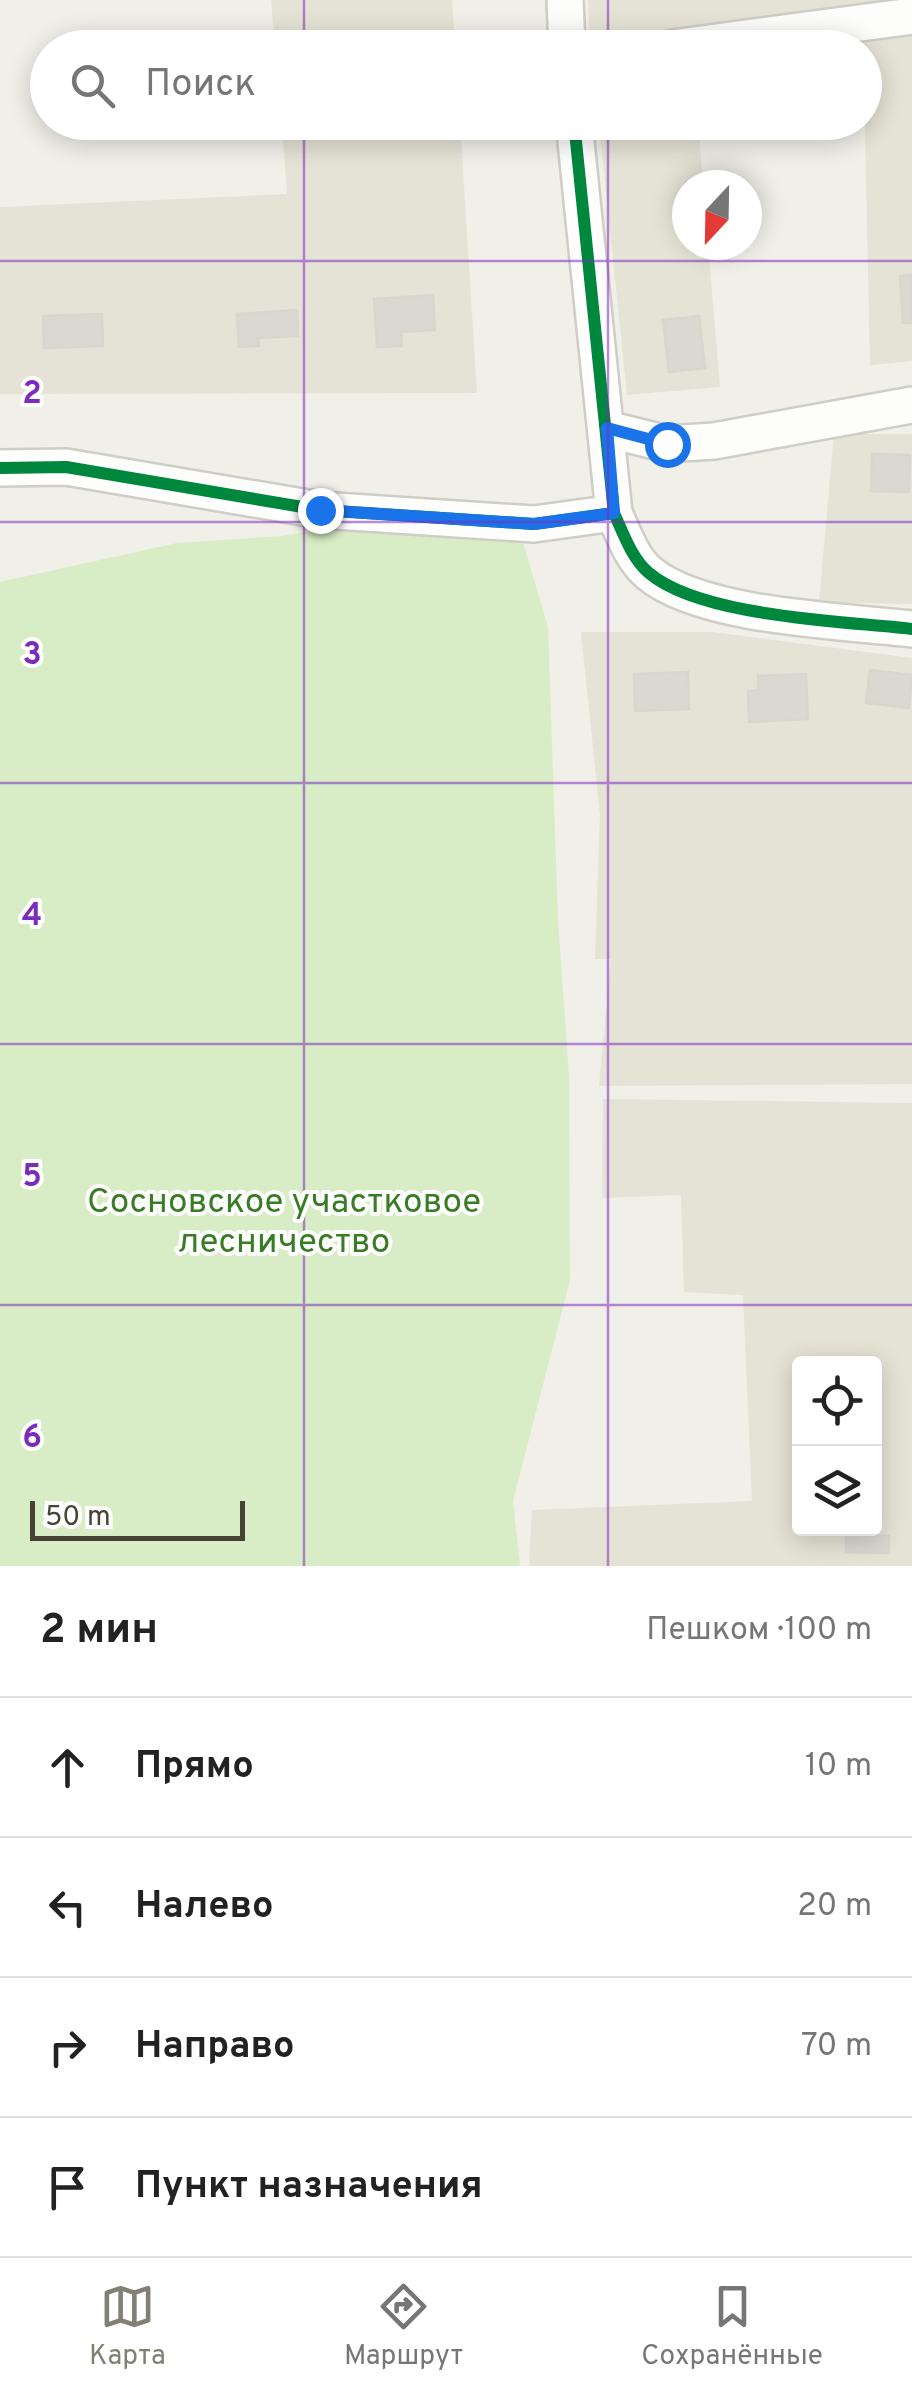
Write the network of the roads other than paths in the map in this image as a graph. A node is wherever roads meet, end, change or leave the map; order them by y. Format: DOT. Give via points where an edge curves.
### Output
graph roads {
  1 [pos="565,0"];
  2 [pos="912,16"];
  3 [pos="566,30"];
  4 [pos="807,30"];
  5 [pos="576,140"];
  6 [pos="912,405"];
  7 [pos="607,428"];
  8 [pos="0,468"];
  9 [pos="614,513"];
  10 [pos="912,630"];
  1 -- 3 [label="street"];
  2 -- 4 [label="street"];
  5 -- 7 [label="street"];
  6 -- 7 [label="street" via="714,441 667,444"];
  7 -- 9 [label="street"];
  8 -- 9 [label="street" via="66,466 320,510 534,524"];
  9 -- 10 [label="street" via="646,572 680,594"];
}
